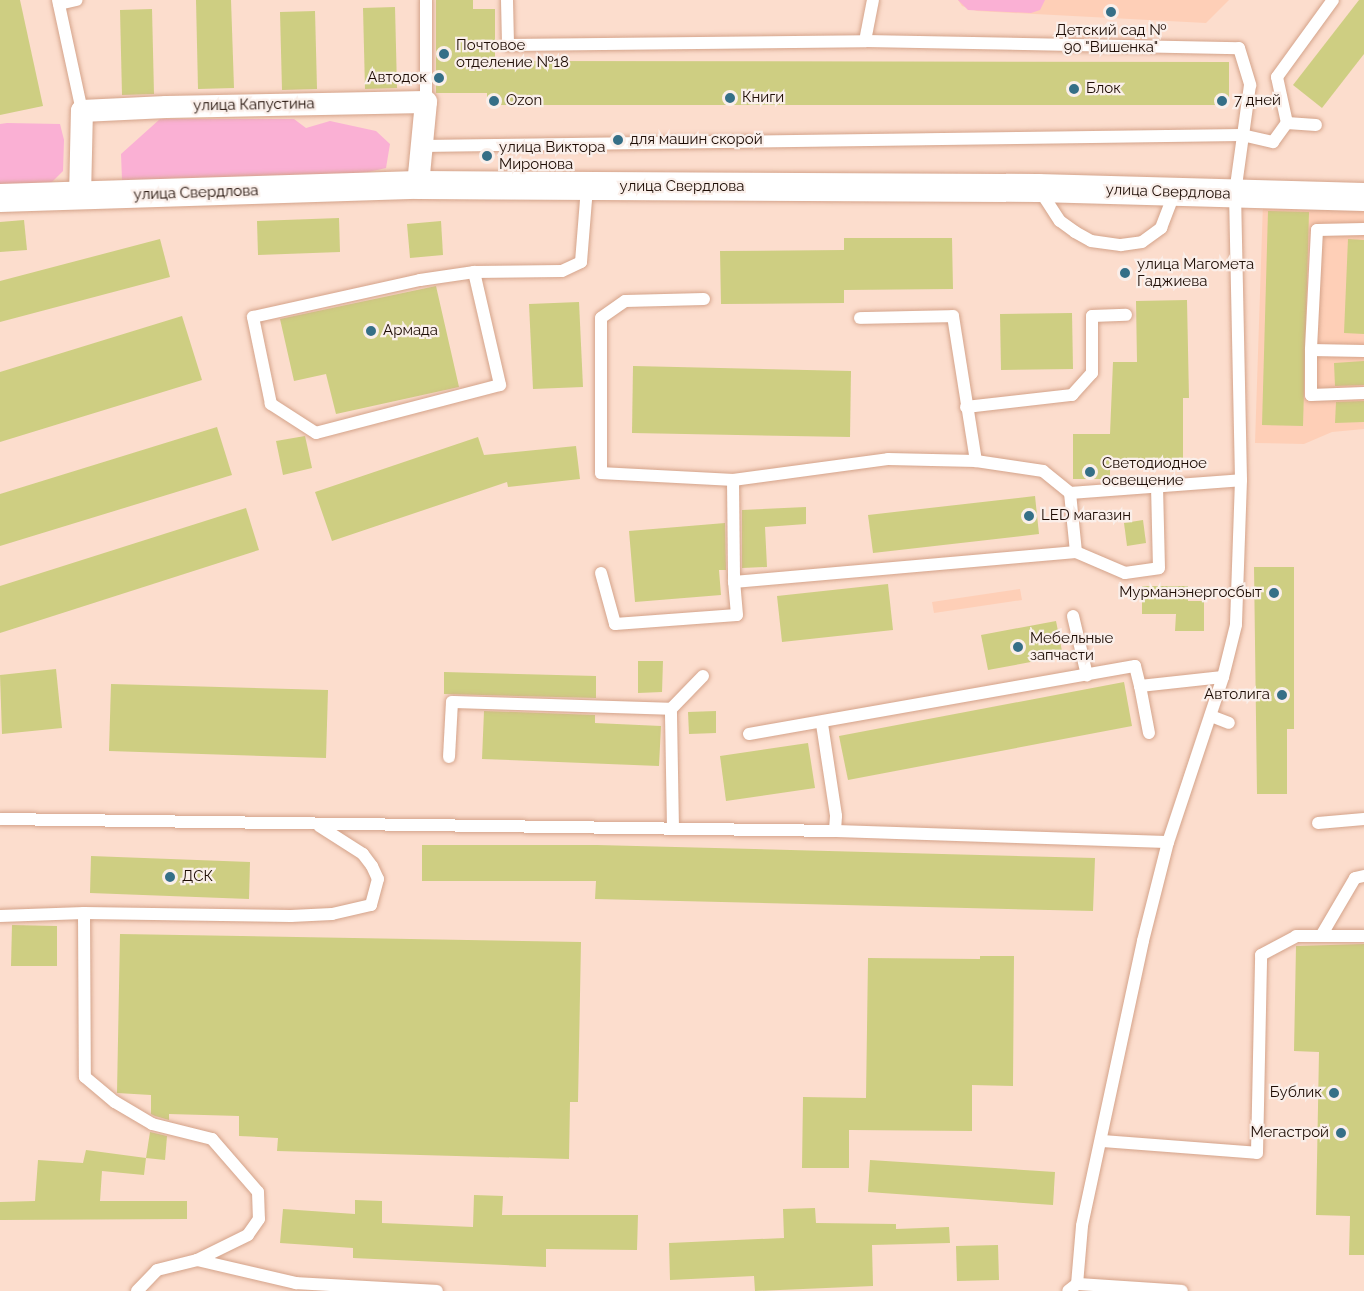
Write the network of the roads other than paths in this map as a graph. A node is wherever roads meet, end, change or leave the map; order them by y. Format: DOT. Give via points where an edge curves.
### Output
graph roads {
  1 [pos="76,0"];
  2 [pos="426,0"];
  3 [pos="507,0"];
  4 [pos="1333,0"];
  5 [pos="59,2"];
  6 [pos="870,2"];
  7 [pos="865,41"];
  8 [pos="426,102"];
  9 [pos="82,111"];
  10 [pos="1287,123"];
  11 [pos="1316,125"];
  12 [pos="1242,135"];
  13 [pos="421,146"];
  14 [pos="418,185"];
  15 [pos="586,187"];
  16 [pos="1038,188"];
  17 [pos="1174,192"];
  18 [pos="1235,194"];
  19 [pos="81,197"];
  20 [pos="1364,197"];
  21 [pos="0,198"];
  22 [pos="1364,229"];
  23 [pos="474,272"];
  24 [pos="704,299"];
  25 [pos="1126,315"];
  26 [pos="860,318"];
  27 [pos="1311,350"];
  28 [pos="1364,351"];
  29 [pos="1364,393"];
  30 [pos="966,407"];
  31 [pos="976,461"];
  32 [pos="733,480"];
  33 [pos="1241,480"];
  34 [pos="1157,485"];
  35 [pos="1070,494"];
  36 [pos="1076,552"];
  37 [pos="601,573"];
  38 [pos="734,582"];
  39 [pos="1073,616"];
  40 [pos="1087,675"];
  41 [pos="703,676"];
  42 [pos="1223,676"];
  43 [pos="1140,686"];
  44 [pos="671,709"];
  45 [pos="1211,716"];
  46 [pos="1229,723"];
  47 [pos="822,724"];
  48 [pos="1149,733"];
  49 [pos="749,734"];
  50 [pos="449,757"];
  51 [pos="0,819"];
  52 [pos="1364,819"];
  53 [pos="1318,823"];
  54 [pos="318,826"];
  55 [pos="673,829"];
  56 [pos="835,831"];
  57 [pos="1168,842"];
  58 [pos="1364,876"];
  59 [pos="84,913"];
  60 [pos="0,916"];
  61 [pos="1321,936"];
  62 [pos="1364,936"];
  63 [pos="1102,1142"];
  64 [pos="197,1260"];
  65 [pos="1073,1287"];
  66 [pos="137,1291"];
  67 [pos="437,1291"];
  68 [pos="1182,1291"];
  1 -- 5 [label="lane"];
  2 -- 8 [label="lane"];
  3 -- 7 [label="lane" via="508,45"];
  4 -- 10 [label="lane" via="1276,77"];
  5 -- 9 [label="lane"];
  6 -- 7 [label="lane"];
  7 -- 12 [label="lane" via="1239,48 1250,85"];
  8 -- 9 [label="street, улица Капустина"];
  8 -- 13 [label="street"];
  9 -- 19 [label="street"];
  10 -- 11 [label="lane"];
  10 -- 12 [label="lane" via="1273,142"];
  12 -- 13 [label="lane"];
  12 -- 18 [label="lane"];
  13 -- 14 [label="street"];
  14 -- 15 [label="street, улица Свердлова"];
  14 -- 19 [label="street, улица Свердлова"];
  15 -- 16 [label="street, улица Свердлова"];
  15 -- 23 [label="lane" via="581,262 562,271"];
  16 -- 17 [label="street, улица Свердлова"];
  16 -- 17 [label="lane" via="1060,221 1076,232 1091,241 1121,245 1142,242 1161,228"];
  17 -- 18 [label="street, улица Свердлова"];
  18 -- 20 [label="street, улица Свердлова"];
  18 -- 33 [label="lane"];
  19 -- 21 [label="street, улица Свердлова"];
  22 -- 27 [label="lane" via="1317,230"];
  23 -- 23 [label="lane" via="500,385 316,433 271,404 253,317"];
  24 -- 32 [label="lane" via="625,301 601,318 601,472"];
  25 -- 30 [label="lane" via="1092,316 1092,373 1072,395"];
  26 -- 30 [label="lane" via="953,316"];
  27 -- 28 [label="lane"];
  27 -- 29 [label="lane" via="1311,395"];
  30 -- 31 [label="lane"];
  31 -- 32 [label="lane" via="888,459"];
  31 -- 35 [label="lane" via="1044,471"];
  32 -- 38 [label="lane"];
  33 -- 34 [label="lane"];
  33 -- 42 [label="lane" via="1236,625"];
  34 -- 35 [label="lane"];
  34 -- 36 [label="lane" via="1158,568 1125,573"];
  35 -- 36 [label="lane"];
  36 -- 38 [label="lane"];
  37 -- 38 [label="lane" via="615,624 737,615"];
  39 -- 40 [label="lane"];
  40 -- 43 [label="lane" via="1136,666"];
  40 -- 47 [label="lane"];
  41 -- 44 [label="lane"];
  42 -- 43 [label="lane"];
  42 -- 45 [label="lane"];
  43 -- 48 [label="lane"];
  44 -- 50 [label="lane" via="452,702"];
  44 -- 55 [label="lane"];
  45 -- 46 [label="lane"];
  45 -- 57 [label="lane"];
  47 -- 49 [label="lane"];
  47 -- 56 [label="lane"];
  51 -- 54 [label="lane"];
  52 -- 53 [label="lane"];
  54 -- 55 [label="lane"];
  54 -- 59 [label="lane" via="363,854 372,866 378,879 371,905 332,914 291,916"];
  55 -- 56 [label="lane"];
  56 -- 57 [label="lane"];
  57 -- 63 [label="lane" via="1143,941"];
  58 -- 61 [label="lane" via="1355,878"];
  59 -- 60 [label="lane"];
  59 -- 64 [label="lane" via="85,1077 115,1102 152,1124 212,1139 258,1192 259,1219 248,1235"];
  61 -- 62 [label="lane"];
  61 -- 63 [label="lane" via="1289,937 1262,955 1257,1153"];
  63 -- 65 [label="lane" via="1082,1226"];
  64 -- 66 [label="lane" via="157,1270"];
  64 -- 67 [label="lane" via="296,1283"];
  65 -- 68 [label="lane"];
}
